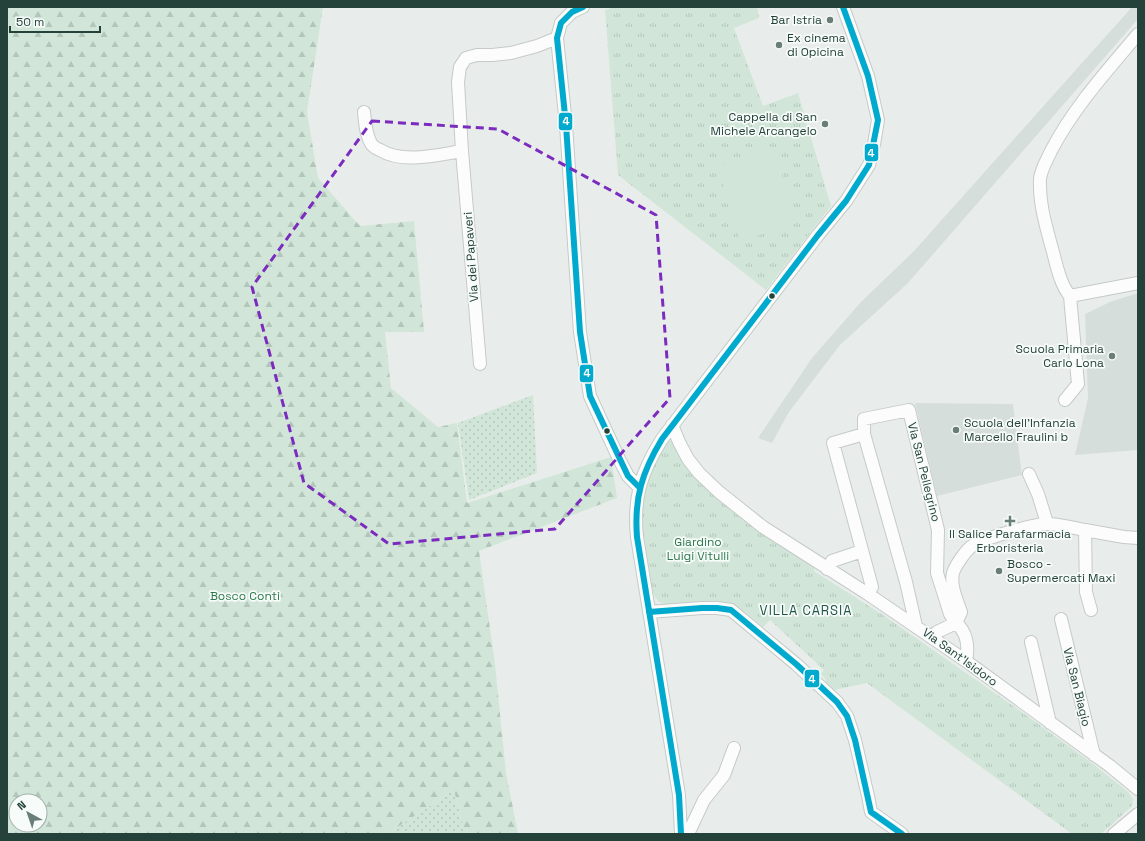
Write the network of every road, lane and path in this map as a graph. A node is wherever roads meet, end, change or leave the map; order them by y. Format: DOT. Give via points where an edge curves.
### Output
graph roads {
  1 [pos="583,7"];
  2 [pos="843,7"];
  3 [pos="1138,34"];
  4 [pos="557,38"];
  5 [pos="364,112"];
  6 [pos="462,151"];
  7 [pos="1138,282"];
  8 [pos="1070,296"];
  9 [pos="480,364"];
  10 [pos="1065,400"];
  11 [pos="672,425"];
  12 [pos="864,434"];
  13 [pos="1029,474"];
  14 [pos="639,487"];
  15 [pos="1047,523"];
  16 [pos="1085,530"];
  17 [pos="1138,538"];
  18 [pos="862,552"];
  19 [pos="827,569"];
  20 [pos="868,594"];
  21 [pos="1091,610"];
  22 [pos="649,612"];
  23 [pos="1061,619"];
  24 [pos="956,623"];
  25 [pos="916,626"];
  26 [pos="931,637"];
  27 [pos="1032,642"];
  28 [pos="966,661"];
  29 [pos="1050,723"];
  30 [pos="734,748"];
  31 [pos="1094,755"];
  32 [pos="1138,789"];
  33 [pos="1138,814"];
  34 [pos="1128,828"];
  35 [pos="681,834"];
  36 [pos="688,834"];
  37 [pos="902,834"];
  38 [pos="1114,834"];
  1 -- 4 [label="street" via="572,12 561,23"];
  2 -- 11 [label="street" via="868,76 878,120 868,165 846,201"];
  3 -- 8 [label="street" via="1071,117 1056,142 1040,178 1040,202 1044,220 1057,267"];
  4 -- 6 [label="street, Via dei Papaveri" via="512,53 466,58 460,67 458,82"];
  4 -- 14 [label="street" via="566,125 580,332 590,396 622,465"];
  5 -- 6 [label="street" via="366,130 372,146 385,154 418,157"];
  6 -- 9 [label="street, Via dei Papaveri"];
  7 -- 8 [label="street"];
  8 -- 10 [label="street" via="1078,384"];
  11 -- 14 [label="street" via="652,454"];
  11 -- 19 [label="street, Via Sant'Isidoro" via="685,453 699,473 763,527"];
  12 -- 18 [label="street" via="833,444"];
  12 -- 24 [label="street, Via San Pellegrino" via="864,419 908,410 938,530 937,573 950,614"];
  12 -- 25 [label="street"];
  13 -- 15 [label="street"];
  14 -- 22 [label="street" via="636,522"];
  15 -- 16 [label="street"];
  15 -- 24 [label="street" via="986,539 973,545 966,552 953,573 953,588 961,612"];
  16 -- 17 [label="street"];
  16 -- 21 [label="street" via="1086,592"];
  18 -- 19 [label="street" via="832,561"];
  18 -- 20 [label="street" via="872,587"];
  19 -- 20 [label="street, Via Sant'Isidoro"];
  20 -- 25 [label="street, Via Sant'Isidoro"];
  22 -- 35 [label="street" via="678,795"];
  22 -- 37 [label="street" via="702,608 731,610 796,664 837,702 847,716 871,812"];
  23 -- 31 [label="street, Via San Biagio"];
  24 -- 26 [label="street"];
  24 -- 28 [label="street" via="962,628 966,641"];
  25 -- 26 [label="street, Via Sant'Isidoro"];
  26 -- 28 [label="street, Via Sant'Isidoro"];
  27 -- 29 [label="street"];
  28 -- 29 [label="street, Via Sant'Isidoro"];
  29 -- 31 [label="street, Via Sant'Isidoro"];
  30 -- 36 [label="street" via="724,774 704,800"];
  31 -- 32 [label="street, Via Sant'Isidoro"];
  33 -- 34 [label="street"];
  34 -- 38 [label="street"];
}
